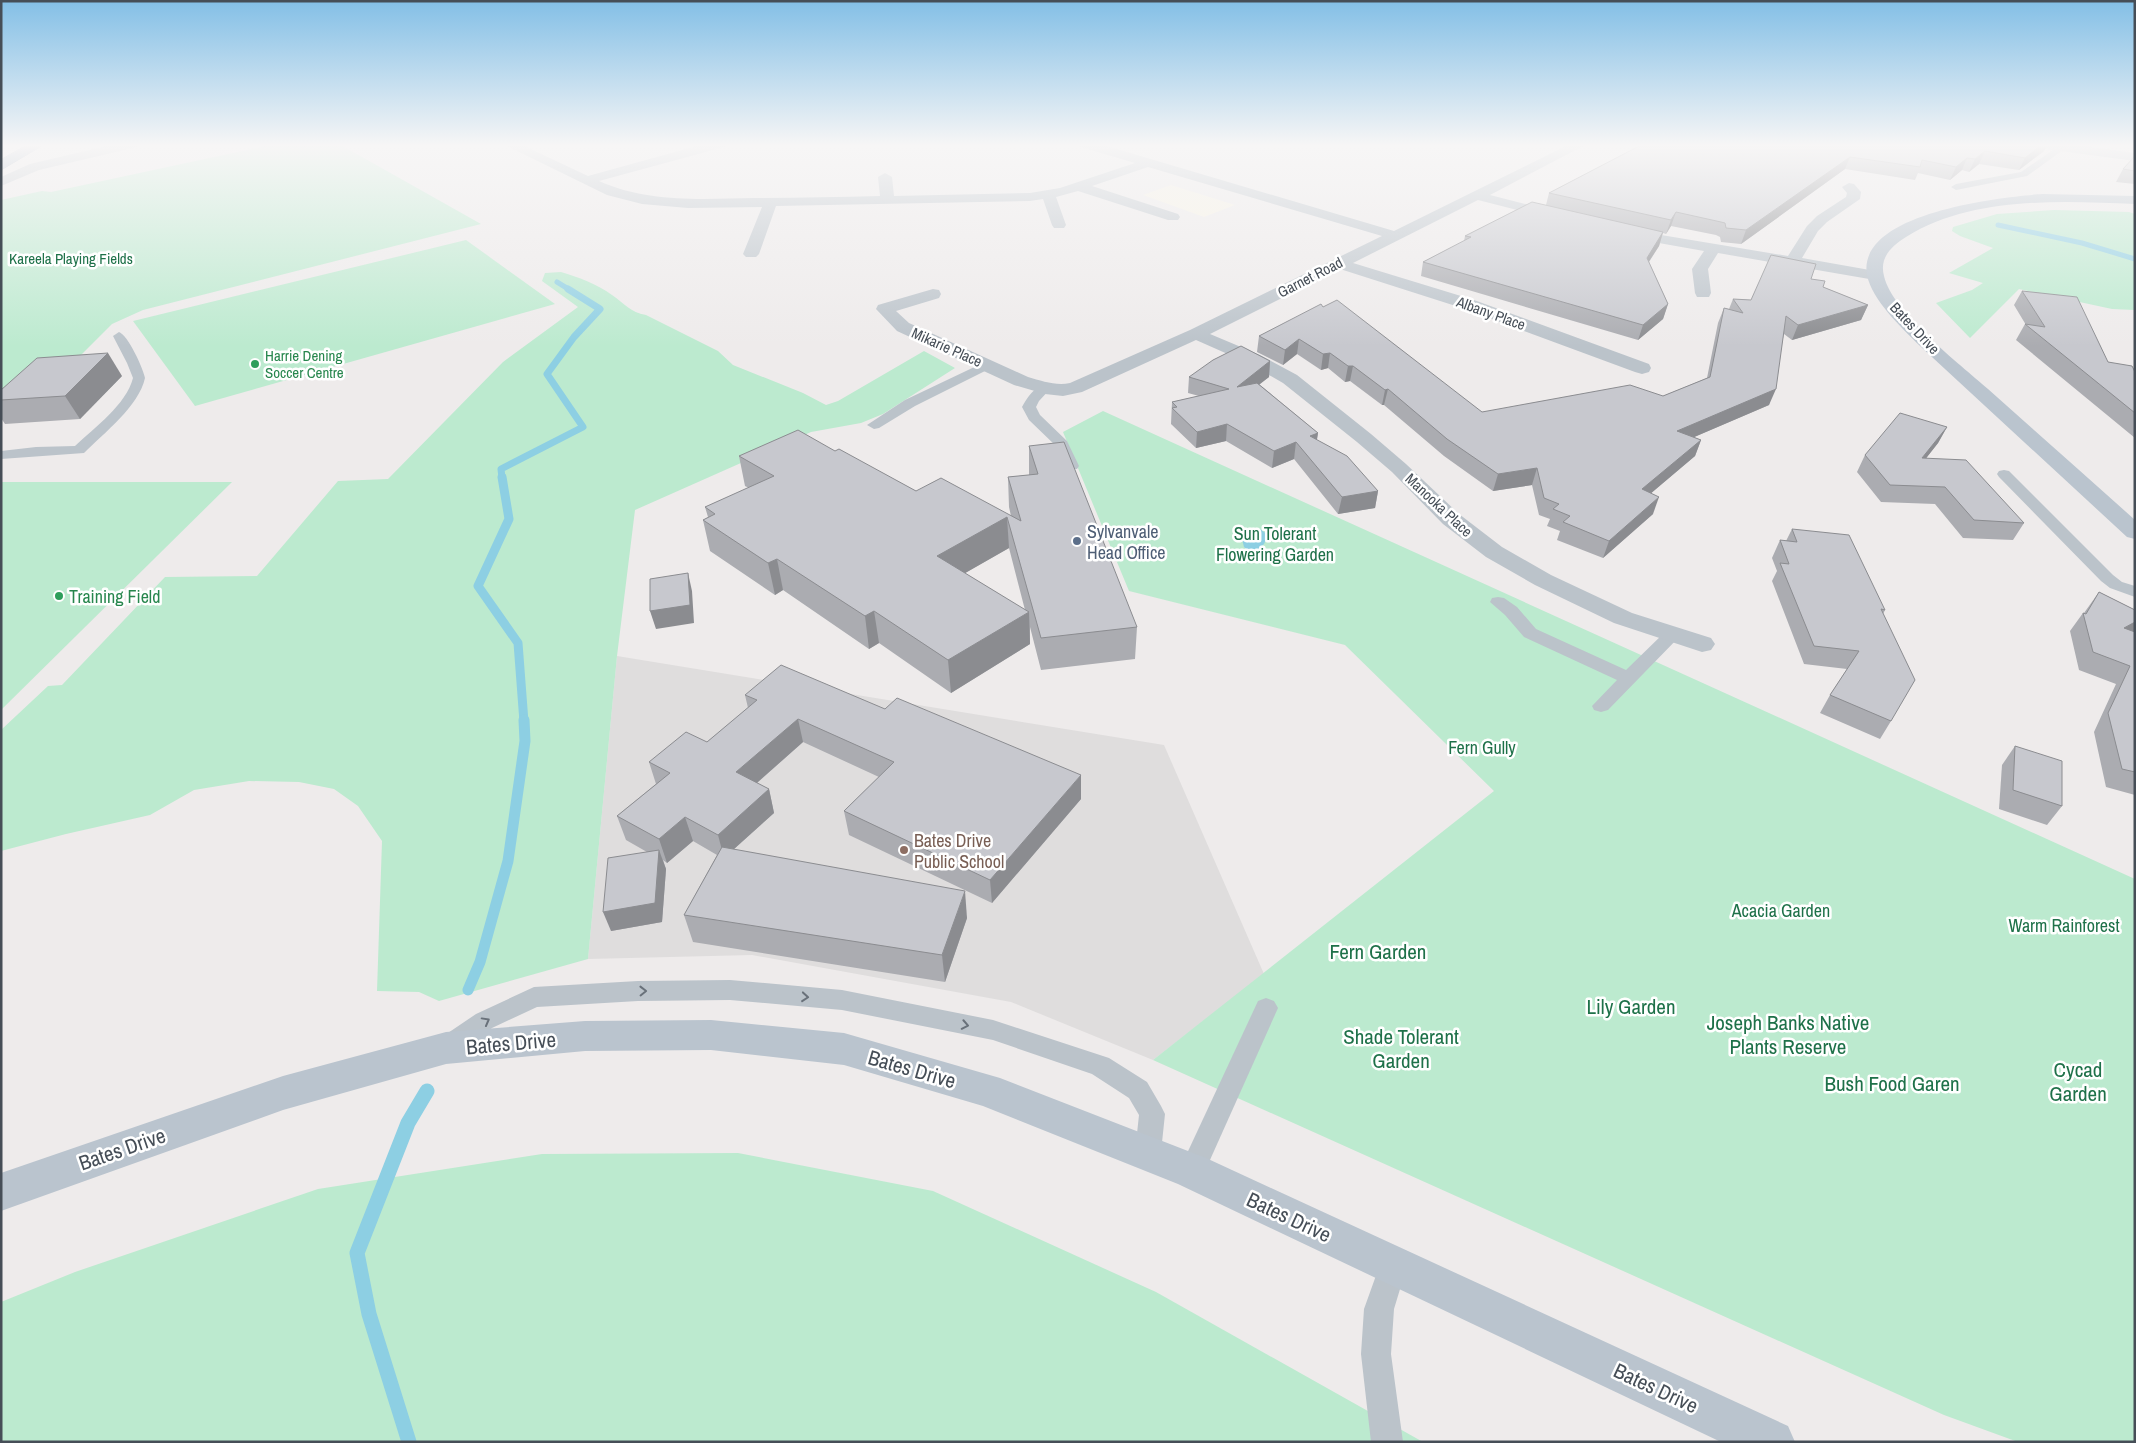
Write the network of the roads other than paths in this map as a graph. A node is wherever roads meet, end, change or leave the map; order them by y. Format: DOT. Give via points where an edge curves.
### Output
graph roads {
  1 [pos="767,211"];
  2 [pos="1054,211"];
  3 [pos="1155,211"];
  4 [pos="1312,211"];
  5 [pos="1442,211"];
  6 [pos="1540,211"];
  7 [pos="1833,211"];
  8 [pos="1955,211"];
  9 [pos="1173,217"];
  10 [pos="1566,218"];
  11 [pos="1059,225"];
  12 [pos="1612,230"];
  13 [pos="1393,235"];
  14 [pos="1713,249"];
  15 [pos="751,254"];
  16 [pos="1792,262"];
  17 [pos="1338,263"];
  18 [pos="1875,275"];
  19 [pos="1703,293"];
  20 [pos="933,294"];
  21 [pos="1196,334"];
  22 [pos="119,336"];
  23 [pos="987,365"];
  24 [pos="1642,368"];
  25 [pos="1045,388"];
  26 [pos="1063,390"];
  27 [pos="874,425"];
  28 [pos="1,455"];
  29 [pos="2004,474"];
  30 [pos="1079,483"];
  31 [pos="2135,532"];
  32 [pos="2135,592"];
  33 [pos="1498,602"];
  34 [pos="1672,635"];
  35 [pos="1702,644"];
  36 [pos="1628,678"];
  37 [pos="1601,706"];
  38 [pos="1266,1008"];
  39 [pos="446,1048"];
  40 [pos="1148,1152"];
  41 [pos="1192,1171"];
  42 [pos="1,1192"];
  43 [pos="1393,1266"];
  44 [pos="1387,1442"];
  45 [pos="1772,1442"];
  1 -- 15 [label="street"];
  2 -- 11 [label="street"];
  3 -- 9 [label="street"];
  4 -- 13 [label="street"];
  5 -- 13 [label="street, Garnet Road"];
  6 -- 10 [label="street"];
  7 -- 16 [label="street" via="1812,229"];
  8 -- 18 [label="main road" via="1899,234 1882,247 1876,257"];
  12 -- 14 [label="street"];
  13 -- 17 [label="street, Garnet Road"];
  14 -- 16 [label="street"];
  14 -- 19 [label="street" via="1700,269"];
  16 -- 18 [label="street"];
  17 -- 21 [label="street, Garnet Road"];
  17 -- 24 [label="street, Albany Place" via="1468,304"];
  18 -- 31 [label="main road, Bates Drive" via="1902,318"];
  20 -- 23 [label="street, Mikarie Place" via="884,310 903,327"];
  21 -- 26 [label="street, Garnet Road" via="1088,384"];
  21 -- 34 [label="street, Manooka Place" via="1290,379 1399,468 1451,520 1494,552 1543,580 1623,618"];
  22 -- 28 [label="lane" via="139,379 137,387 117,413 79,450"];
  23 -- 25 [label="street, Mikarie Place"];
  23 -- 27 [label="lane" via="910,403"];
  25 -- 26 [label="street, Mikarie Place"];
  25 -- 30 [label="lane" via="1029,407 1034,417 1062,444"];
  29 -- 32 [label="lane" via="2107,578"];
  33 -- 36 [label="lane" via="1511,611 1530,633"];
  34 -- 35 [label="street, Manooka Place"];
  34 -- 36 [label="lane"];
  36 -- 37 [label="lane"];
  38 -- 41 [label="lane"];
  39 -- 40 [label="main road, Bates Drive" via="585,1036 711,1035 844,1049 987,1090"];
  39 -- 40 [label="lane, one-way" via="484,1021 534,997 730,990 842,1000 993,1030 1100,1066 1138,1090 1152,1114"];
  39 -- 42 [label="main road, Bates Drive" via="283,1093"];
  40 -- 41 [label="main road, Bates Drive"];
  41 -- 43 [label="main road, Bates Drive"];
  43 -- 44 [label="lane" via="1379,1309 1376,1354"];
  43 -- 45 [label="main road, Bates Drive"];
}
